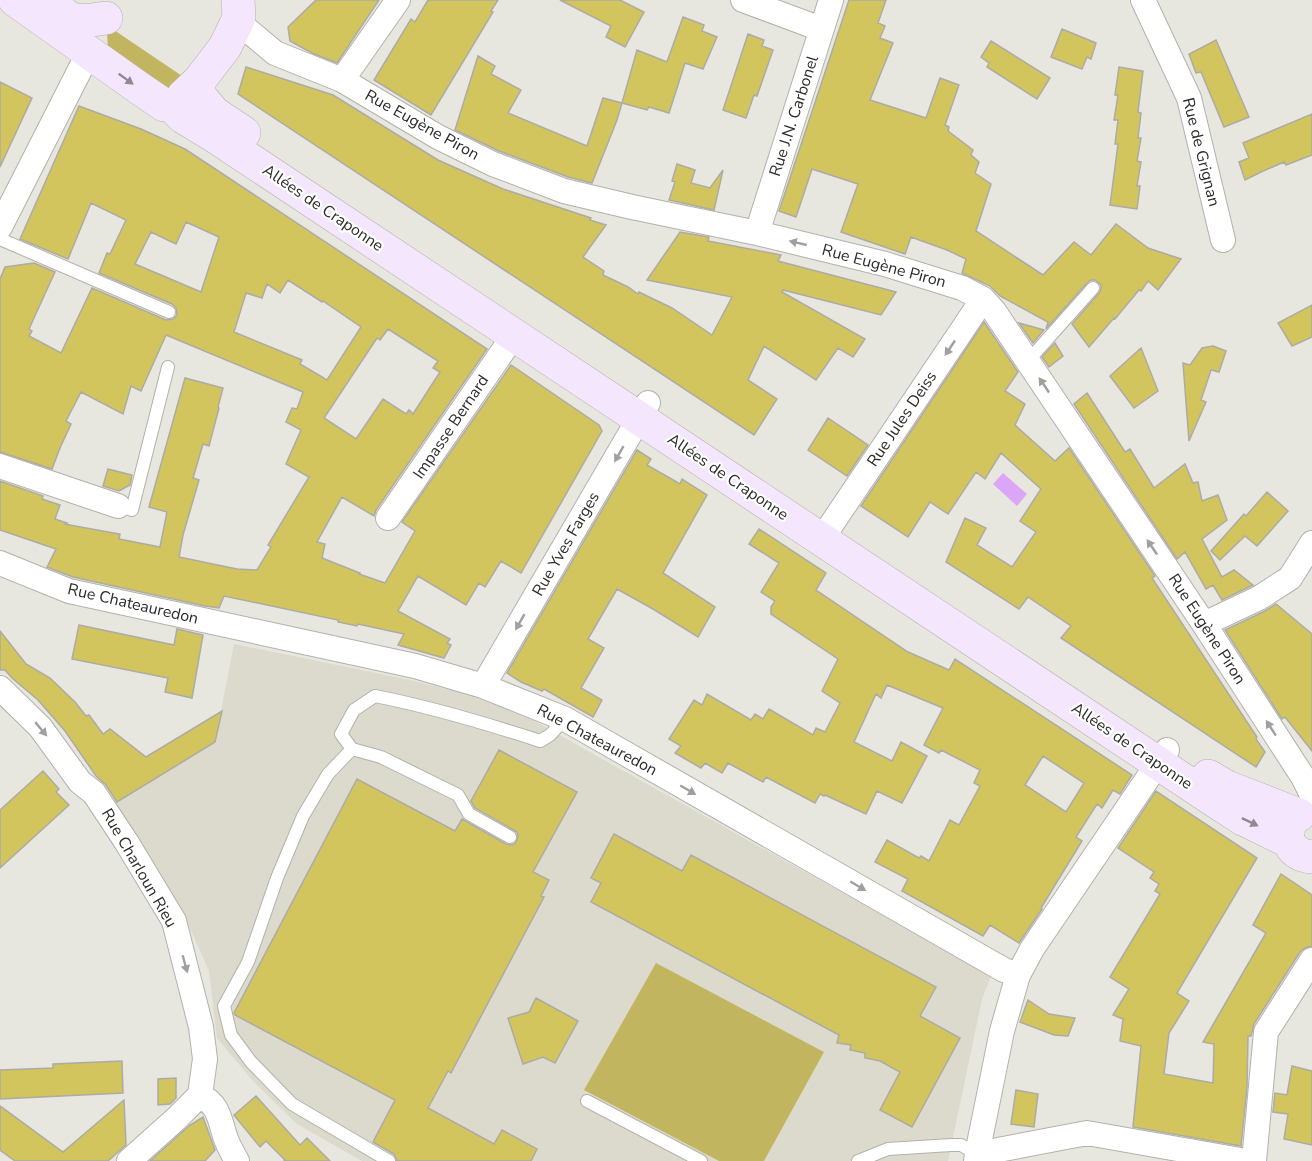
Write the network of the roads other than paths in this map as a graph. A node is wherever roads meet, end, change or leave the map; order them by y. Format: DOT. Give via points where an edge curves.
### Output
graph roads {
  1 [pos="15,0"];
  2 [pos="48,0"];
  3 [pos="398,0"];
  4 [pos="743,0"];
  5 [pos="831,0"];
  6 [pos="1143,0"];
  7 [pos="114,9"];
  8 [pos="238,9"];
  9 [pos="822,29"];
  10 [pos="89,52"];
  11 [pos="342,80"];
  12 [pos="199,81"];
  13 [pos="172,106"];
  14 [pos="0,227"];
  15 [pos="757,233"];
  16 [pos="0,239"];
  17 [pos="1223,240"];
  18 [pos="1093,288"];
  19 [pos="983,299"];
  20 [pos="169,312"];
  21 [pos="514,335"];
  22 [pos="1028,361"];
  23 [pos="168,367"];
  24 [pos="643,411"];
  25 [pos="0,465"];
  26 [pos="118,506"];
  27 [pos="388,518"];
  28 [pos="826,532"];
  29 [pos="1310,551"];
  30 [pos="0,563"];
  31 [pos="1204,624"];
  32 [pos="483,686"];
  33 [pos="0,688"];
  34 [pos="565,719"];
  35 [pos="352,749"];
  36 [pos="1162,757"];
  37 [pos="1305,824"];
  38 [pos="510,837"];
  39 [pos="1312,960"];
  40 [pos="1018,975"];
  41 [pos="200,1095"];
  42 [pos="587,1101"];
  43 [pos="976,1157"];
  44 [pos="129,1161"];
  45 [pos="237,1161"];
  46 [pos="389,1161"];
  47 [pos="701,1161"];
  48 [pos="858,1161"];
  49 [pos="1246,1161"];
  50 [pos="1254,1161"];
  1 -- 10 [label="main road, Allées de Craponne"];
  2 -- 7 [label="main road" via="65,16 82,22"];
  3 -- 11 [label="street"];
  4 -- 9 [label="street"];
  5 -- 9 [label="street, Rue J.N. Carbonel"];
  6 -- 17 [label="street, Rue de Grignan" via="1189,98"];
  7 -- 10 [label="main road"];
  8 -- 11 [label="street, Rue Eugène Piron" via="244,27 275,52"];
  8 -- 12 [label="main road" via="225,47"];
  9 -- 15 [label="street, Rue J.N. Carbonel"];
  10 -- 13 [label="main road, Allées de Craponne, one-way" via="164,105"];
  10 -- 14 [label="street"];
  11 -- 15 [label="street, Rue Eugène Piron" via="438,137 493,164 554,187"];
  12 -- 13 [label="main road"];
  12 -- 24 [label="main road, Allées de Craponne" via="199,95 214,113"];
  13 -- 21 [label="main road, Allées de Craponne" via="183,117"];
  19 -- 15 [label="street, Rue Eugène Piron, one-way" via="962,288 885,264"];
  16 -- 20 [label="lane"];
  18 -- 22 [label="lane"];
  19 -- 22 [label="street, Rue Eugène Piron"];
  19 -- 28 [label="street, Rue Jules Deiss, one-way"];
  21 -- 24 [label="main road, Allées de Craponne"];
  21 -- 27 [label="street, Impasse Bernard"];
  31 -- 22 [label="street, Rue Eugène Piron, one-way"];
  23 -- 26 [label="lane" via="132,510"];
  24 -- 28 [label="main road, Allées de Craponne"];
  24 -- 32 [label="street, Rue Yves Farges, one-way"];
  25 -- 26 [label="street"];
  28 -- 36 [label="main road, Allées de Craponne"];
  29 -- 31 [label="street" via="1290,578 1259,598"];
  30 -- 32 [label="street, Rue Chateauredon" via="69,591 415,666"];
  37 -- 31 [label="street, Rue Eugène Piron, one-way" via="1303,777"];
  32 -- 34 [label="street, Rue Chateauredon"];
  33 -- 41 [label="street, Rue Charloun Rieu, one-way" via="40,727 80,782 94,793 174,921 201,1027 205,1059"];
  34 -- 35 [label="lane" via="540,741 375,696 354,710 341,734"];
  34 -- 40 [label="street, Rue Chateauredon, one-way"];
  35 -- 38 [label="lane" via="381,757 458,795 470,814"];
  35 -- 46 [label="lane" via="328,774 303,816 248,962 224,1006 231,1035 292,1104"];
  36 -- 37 [label="main road, Allées de Craponne" via="1243,819"];
  36 -- 40 [label="street"];
  39 -- 50 [label="street" via="1266,1032"];
  40 -- 43 [label="street" via="1002,1030"];
  41 -- 44 [label="street"];
  41 -- 45 [label="street" via="219,1113"];
  42 -- 47 [label="lane"];
  43 -- 48 [label="lane" via="961,1144 888,1149"];
  43 -- 49 [label="street" via="1087,1133"];
}
